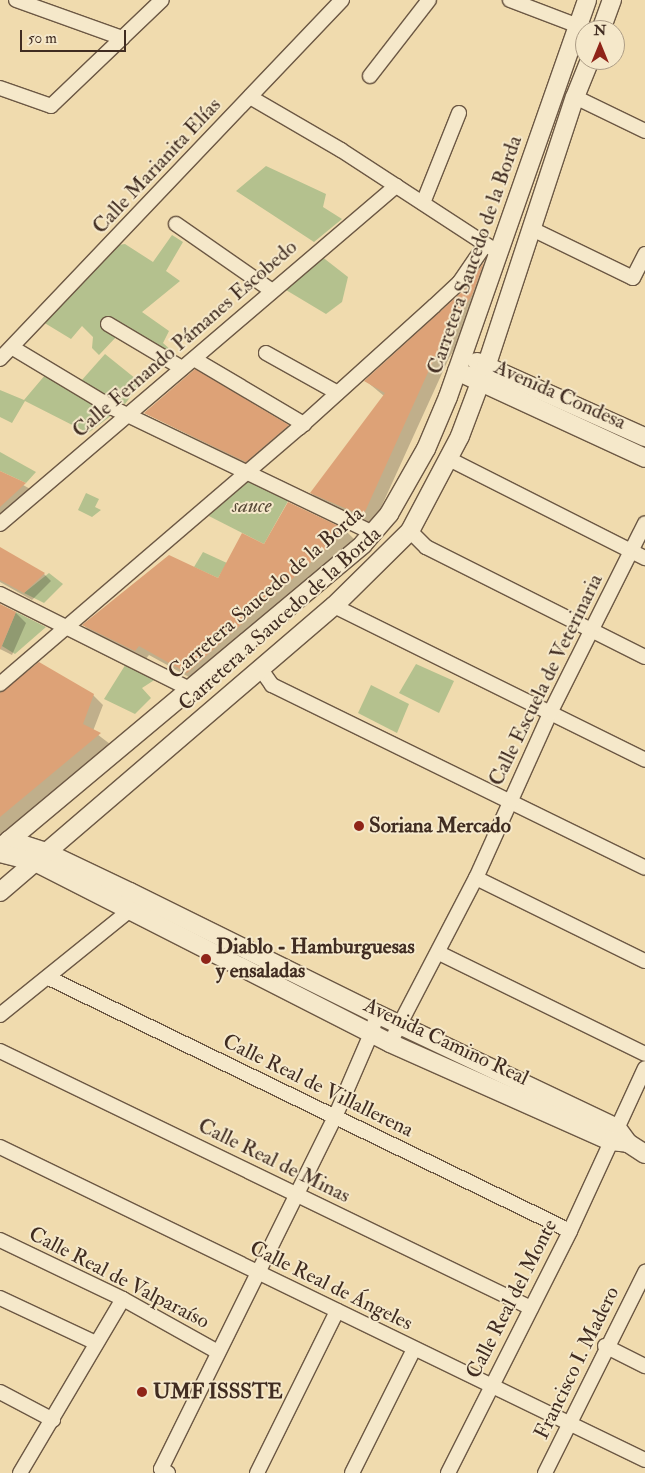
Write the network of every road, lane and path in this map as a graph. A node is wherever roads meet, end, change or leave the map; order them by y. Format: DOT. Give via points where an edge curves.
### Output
graph roads {
  1 [pos="16,0"];
  2 [pos="162,0"];
  3 [pos="342,0"];
  4 [pos="429,0"];
  5 [pos="510,0"];
  6 [pos="588,0"];
  7 [pos="612,0"];
  8 [pos="585,20"];
  9 [pos="605,20"];
  10 [pos="575,25"];
  11 [pos="122,38"];
  12 [pos="575,50"];
  13 [pos="586,70"];
  14 [pos="370,76"];
  15 [pos="0,88"];
  16 [pos="250,97"];
  17 [pos="575,97"];
  18 [pos="459,114"];
  19 [pos="645,131"];
  20 [pos="396,186"];
  21 [pos="422,203"];
  22 [pos="176,224"];
  23 [pos="532,229"];
  24 [pos="492,249"];
  25 [pos="645,254"];
  26 [pos="271,290"];
  27 [pos="108,324"];
  28 [pos="13,348"];
  29 [pos="266,353"];
  30 [pos="0,359"];
  31 [pos="194,359"];
  32 [pos="460,363"];
  33 [pos="182,368"];
  34 [pos="483,375"];
  35 [pos="338,393"];
  36 [pos="128,415"];
  37 [pos="304,424"];
  38 [pos="645,437"];
  39 [pos="640,456"];
  40 [pos="449,459"];
  41 [pos="247,472"];
  42 [pos="645,523"];
  43 [pos="0,524"];
  44 [pos="410,531"];
  45 [pos="373,533"];
  46 [pos="632,552"];
  47 [pos="645,558"];
  48 [pos="0,594"];
  49 [pos="334,606"];
  50 [pos="66,627"];
  51 [pos="592,631"];
  52 [pos="645,657"];
  53 [pos="260,668"];
  54 [pos="0,684"];
  55 [pos="190,689"];
  56 [pos="550,713"];
  57 [pos="645,760"];
  58 [pos="510,801"];
  59 [pos="2,845"];
  60 [pos="40,857"];
  61 [pos="645,868"];
  62 [pos="476,878"];
  63 [pos="0,892"];
  64 [pos="130,910"];
  65 [pos="439,953"];
  66 [pos="645,961"];
  67 [pos="49,978"];
  68 [pos="377,1014"];
  69 [pos="0,1015"];
  70 [pos="400,1026"];
  71 [pos="371,1034"];
  72 [pos="390,1043"];
  73 [pos="0,1051"];
  74 [pos="645,1054"];
  75 [pos="645,1068"];
  76 [pos="335,1117"];
  77 [pos="613,1135"];
  78 [pos="0,1147"];
  79 [pos="645,1154"];
  80 [pos="295,1194"];
  81 [pos="570,1231"];
  82 [pos="0,1240"];
  83 [pos="645,1272"];
  84 [pos="258,1273"];
  85 [pos="0,1298"];
  86 [pos="123,1299"];
  87 [pos="531,1308"];
  88 [pos="337,1311"];
  89 [pos="96,1343"];
  90 [pos="606,1346"];
  91 [pos="414,1349"];
  92 [pos="218,1352"];
  93 [pos="645,1366"];
  94 [pos="490,1386"];
  95 [pos="0,1392"];
  96 [pos="53,1420"];
  97 [pos="569,1424"];
  98 [pos="645,1460"];
  99 [pos="164,1471"];
  100 [pos="20,1473"];
  101 [pos="257,1473"];
  102 [pos="352,1473"];
  103 [pos="448,1473"];
  104 [pos="545,1473"];
  1 -- 11 [label="street"];
  2 -- 11 [label="street"];
  3 -- 16 [label="street, Calle Marianita Elías"];
  4 -- 14 [label="street"];
  5 -- 10 [label="street"];
  6 -- 8 [label="street, Carretera Saucedo de la Borda"];
  7 -- 9 [label="street"];
  11 -- 15 [label="street" via="51,106"];
  12 -- 24 [label="street, Carretera Saucedo de la Borda"];
  13 -- 17 [label="street, Carretera a Saucedo de la Borda"];
  16 -- 20 [label="street"];
  16 -- 28 [label="street, Calle Marianita Elías"];
  17 -- 19 [label="street"];
  17 -- 23 [label="street, Carretera a Saucedo de la Borda"];
  18 -- 21 [label="street"];
  20 -- 21 [label="street"];
  20 -- 26 [label="street, Calle Fernando Pámanes Escobedo"];
  21 -- 24 [label="street"];
  22 -- 26 [label="street"];
  23 -- 25 [label="street" via="633,278"];
  23 -- 34 [label="street, Carretera a Saucedo de la Borda"];
  24 -- 32 [label="street, Carretera Saucedo de la Borda"];
  24 -- 35 [label="street"];
  26 -- 31 [label="street, Calle Fernando Pámanes Escobedo"];
  27 -- 33 [label="street"];
  28 -- 30 [label="street, Calle Marianita Elías"];
  28 -- 36 [label="street"];
  29 -- 35 [label="street"];
  31 -- 33 [label="street, Calle Fernando Pámanes Escobedo"];
  31 -- 37 [label="street"];
  32 -- 34 [label="street, Avenida Condesa"];
  32 -- 45 [label="street, Carretera Saucedo de la Borda" via="414,472 389,514"];
  33 -- 36 [label="street, Calle Fernando Pámanes Escobedo"];
  34 -- 38 [label="street, Avenida Condesa"];
  34 -- 39 [label="street, Avenida Condesa"];
  34 -- 40 [label="street, Carretera a Saucedo de la Borda"];
  35 -- 37 [label="street"];
  36 -- 41 [label="street"];
  36 -- 43 [label="street, Calle Fernando Pámanes Escobedo"];
  37 -- 41 [label="street"];
  38 -- 39 [label="street"];
  40 -- 44 [label="street, Carretera a Saucedo de la Borda"];
  40 -- 46 [label="street"];
  41 -- 45 [label="street"];
  41 -- 50 [label="street"];
  42 -- 46 [label="street, Calle Escuela de Veterinaria"];
  44 -- 49 [label="street, Carretera a Saucedo de la Borda"];
  44 -- 51 [label="street" via="426,548"];
  45 -- 55 [label="street, Carretera Saucedo de la Borda"];
  46 -- 47 [label="street"];
  46 -- 51 [label="street, Calle Escuela de Veterinaria"];
  48 -- 50 [label="street"];
  49 -- 53 [label="street, Carretera a Saucedo de la Borda"];
  49 -- 56 [label="street"];
  50 -- 54 [label="street"];
  50 -- 55 [label="street"];
  51 -- 52 [label="street"];
  51 -- 56 [label="street, Calle Escuela de Veterinaria"];
  53 -- 58 [label="street" via="272,685"];
  53 -- 60 [label="street, Carretera a Saucedo de la Borda"];
  55 -- 59 [label="street, Carretera Saucedo de la Borda"];
  56 -- 57 [label="street"];
  56 -- 58 [label="street, Calle Escuela de Veterinaria"];
  58 -- 61 [label="street"];
  58 -- 62 [label="street, Calle Escuela de Veterinaria"];
  59 -- 60 [label="street"];
  60 -- 63 [label="street, Carretera a Saucedo de la Borda"];
  60 -- 64 [label="street, Avenida Camino Real"];
  60 -- 68 [label="street, Avenida Camino Real"];
  62 -- 65 [label="street, Calle Escuela de Veterinaria"];
  62 -- 66 [label="street"];
  64 -- 67 [label="street"];
  64 -- 71 [label="street, Avenida Camino Real"];
  65 -- 70 [label="street, Calle Escuela de Veterinaria"];
  65 -- 74 [label="street"];
  67 -- 69 [label="street"];
  67 -- 76 [label="street, Calle Real de Villallerena"];
  68 -- 70 [label="street, Avenida Camino Real"];
  68 -- 71 [label="street"];
  70 -- 72 [label="street, Calle Escuela de Veterinaria"];
  70 -- 77 [label="street, Avenida Camino Real"];
  71 -- 72 [label="street, Avenida Camino Real"];
  71 -- 76 [label="street"];
  72 -- 77 [label="street, Avenida Camino Real"];
  73 -- 80 [label="street, Calle Real de Minas"];
  75 -- 77 [label="street, Calle Real del Monte"];
  76 -- 80 [label="street"];
  76 -- 81 [label="street, Calle Real de Villallerena"];
  77 -- 79 [label="street, Avenida Camino Real"];
  77 -- 81 [label="street, Calle Real del Monte"];
  78 -- 84 [label="street, Calle Real de Ángeles"];
  80 -- 84 [label="street"];
  80 -- 87 [label="street, Calle Real de Minas"];
  81 -- 87 [label="street, Calle Real del Monte"];
  82 -- 86 [label="street, Calle Real de Valparaíso"];
  83 -- 90 [label="street, Francisco I. Madero"];
  84 -- 88 [label="street, Calle Real de Ángeles"];
  84 -- 92 [label="street"];
  85 -- 89 [label="street"];
  86 -- 89 [label="street"];
  86 -- 92 [label="street, Calle Real de Valparaíso"];
  87 -- 94 [label="street, Calle Real del Monte"];
  88 -- 91 [label="street, Calle Real de Ángeles"];
  88 -- 101 [label="street"];
  89 -- 96 [label="street"];
  90 -- 93 [label="street"];
  90 -- 97 [label="street, Francisco I. Madero"];
  91 -- 94 [label="street, Calle Real de Ángeles"];
  91 -- 102 [label="street"];
  92 -- 99 [label="street"];
  94 -- 97 [label="street, Calle Real de Ángeles"];
  94 -- 103 [label="street, Calle Real del Monte"];
  95 -- 96 [label="street"];
  96 -- 100 [label="street"];
  97 -- 98 [label="street, Calle Real de Ángeles"];
  97 -- 104 [label="street, Francisco I. Madero"];
}
